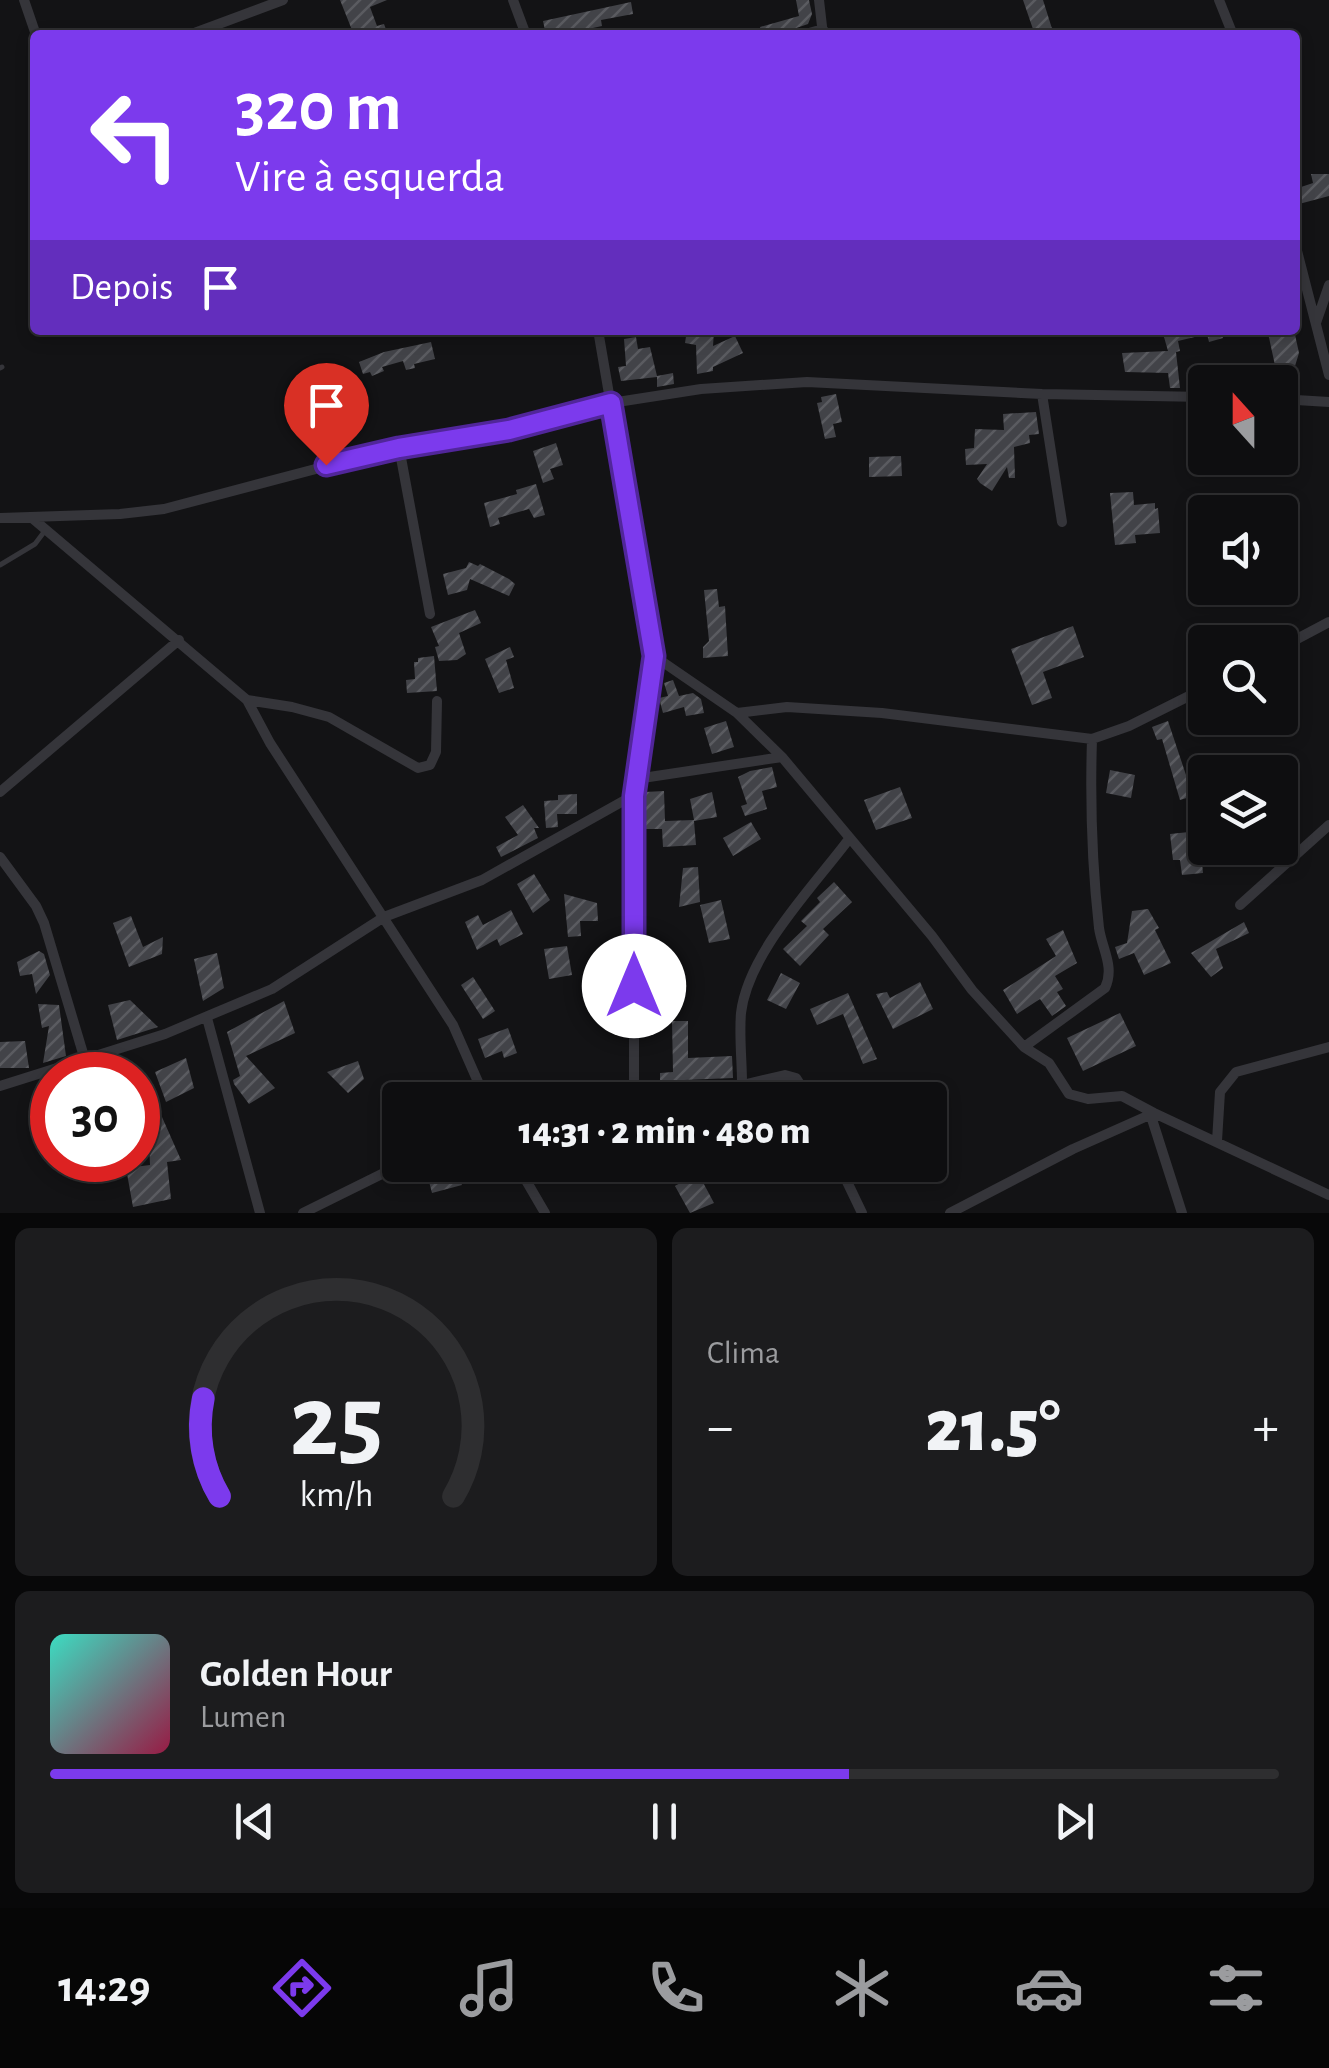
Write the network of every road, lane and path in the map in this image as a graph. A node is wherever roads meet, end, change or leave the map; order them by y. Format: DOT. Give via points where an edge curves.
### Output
graph roads {
  1 [pos="24,0"];
  2 [pos="282,0"];
  3 [pos="513,0"];
  4 [pos="819,0"];
  5 [pos="1219,0"];
  6 [pos="257,4"];
  7 [pos="34,30"];
  8 [pos="200,30"];
  9 [pos="524,30"];
  10 [pos="823,30"];
  11 [pos="1231,30"];
  12 [pos="1300,262"];
  13 [pos="1329,286"];
  14 [pos="1316,324"];
  15 [pos="599,335"];
  16 [pos="1329,375"];
  17 [pos="1042,394"];
  18 [pos="1188,397"];
  19 [pos="1298,400"];
  20 [pos="1329,402"];
  21 [pos="611,403"];
  22 [pos="399,448"];
  23 [pos="61,516"];
  24 [pos="0,518"];
  25 [pos="32,518"];
  26 [pos="1062,522"];
  27 [pos="51,533"];
  28 [pos="0,565"];
  29 [pos="430,614"];
  30 [pos="1329,622"];
  31 [pos="1298,638"];
  32 [pos="179,640"];
  33 [pos="654,656"];
  34 [pos="1188,696"];
  35 [pos="248,700"];
  36 [pos="436,701"];
  37 [pos="737,714"];
  38 [pos="1092,739"];
  39 [pos="782,757"];
  40 [pos="636,779"];
  41 [pos="0,792"];
  42 [pos="634,796"];
  43 [pos="1329,825"];
  44 [pos="850,838"];
  45 [pos="0,857"];
  46 [pos="1240,905"];
  47 [pos="384,918"];
  48 [pos="208,1018"];
  49 [pos="1024,1047"];
  50 [pos="1329,1047"];
  51 [pos="83,1052"];
  52 [pos="108,1052"];
  53 [pos="30,1077"];
  54 [pos="478,1082"];
  55 [pos="634,1082"];
  56 [pos="742,1082"];
  57 [pos="747,1082"];
  58 [pos="799,1082"];
  59 [pos="0,1086"];
  60 [pos="1152,1114"];
  61 [pos="1217,1141"];
  62 [pos="382,1174"];
  63 [pos="527,1182"];
  64 [pos="847,1182"];
  65 [pos="1329,1195"];
  66 [pos="260,1213"];
  67 [pos="303,1213"];
  68 [pos="546,1213"];
  69 [pos="862,1213"];
  70 [pos="950,1213"];
  71 [pos="1182,1213"];
  1 -- 7 [label="street"];
  2 -- 6 [label="street"];
  3 -- 9 [label="street"];
  4 -- 10 [label="street"];
  5 -- 11 [label="street"];
  6 -- 8 [label="street"];
  12 -- 14 [label="street"];
  13 -- 14 [label="street"];
  14 -- 16 [label="street"];
  15 -- 21 [label="street"];
  17 -- 18 [label="street"];
  17 -- 21 [label="street" via="808,382"];
  17 -- 26 [label="street"];
  19 -- 20 [label="street"];
  21 -- 22 [label="street" via="509,430"];
  21 -- 33 [label="street"];
  22 -- 23 [label="street" via="164,509"];
  22 -- 29 [label="street"];
  23 -- 25 [label="street"];
  23 -- 27 [label="street"];
  24 -- 25 [label="street"];
  25 -- 27 [label="street"];
  27 -- 28 [label="lane"];
  27 -- 32 [label="street"];
  30 -- 31 [label="street"];
  32 -- 35 [label="street"];
  32 -- 41 [label="street"];
  33 -- 37 [label="street"];
  33 -- 40 [label="street"];
  34 -- 38 [label="street"];
  35 -- 36 [label="street" via="329,717 418,768 430,766 436,752"];
  35 -- 47 [label="street"];
  37 -- 38 [label="street" via="787,707 882,712"];
  37 -- 39 [label="street"];
  38 -- 49 [label="street" via="1095,880 1109,980"];
  39 -- 40 [label="street"];
  39 -- 44 [label="street"];
  40 -- 42 [label="street"];
  42 -- 47 [label="street" via="482,880"];
  42 -- 55 [label="street"];
  43 -- 46 [label="street"];
  44 -- 49 [label="street"];
  44 -- 56 [label="street" via="754,971 741,1014"];
  45 -- 51 [label="street" via="44,923"];
  47 -- 48 [label="street" via="272,989"];
  47 -- 54 [label="street" via="452,1025"];
  48 -- 52 [label="street"];
  48 -- 66 [label="street"];
  49 -- 60 [label="street" via="1049,1063 1077,1098 1122,1096"];
  50 -- 61 [label="street" via="1236,1072 1220,1092"];
  53 -- 59 [label="street"];
  57 -- 58 [label="street" via="785,1075"];
  60 -- 61 [label="street"];
  60 -- 70 [label="street"];
  60 -- 71 [label="street"];
  61 -- 65 [label="street"];
  62 -- 67 [label="street"];
  63 -- 68 [label="street"];
  64 -- 69 [label="street"];
}
